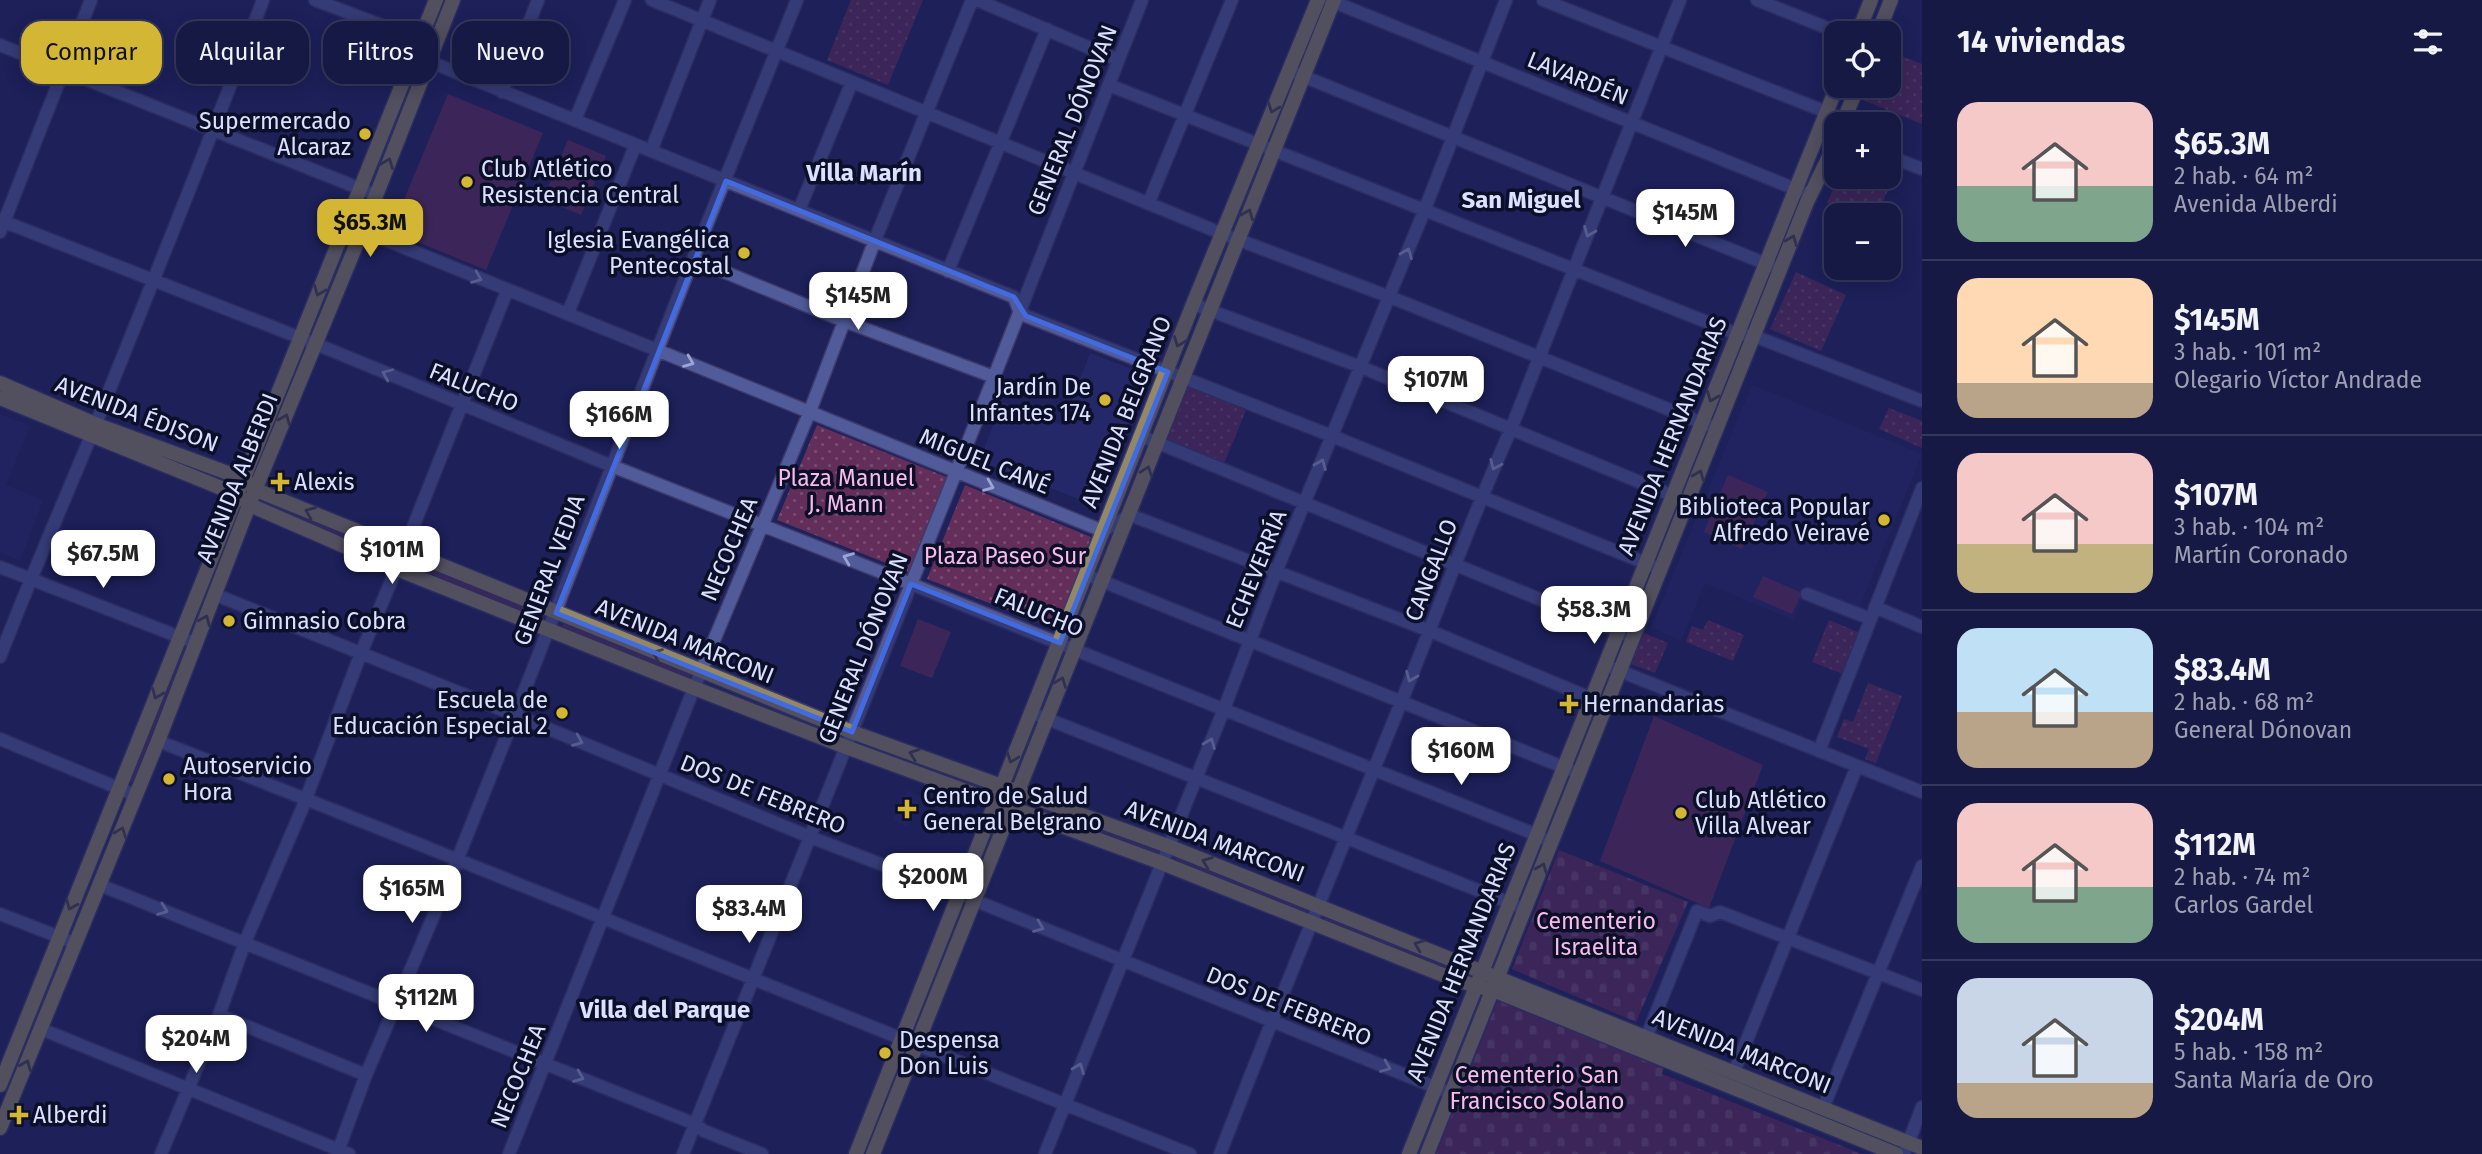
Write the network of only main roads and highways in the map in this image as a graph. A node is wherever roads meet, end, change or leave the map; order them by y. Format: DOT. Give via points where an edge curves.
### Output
graph roads {
  1 [pos="436,0"];
  2 [pos="453,0"];
  3 [pos="1318,0"];
  4 [pos="1871,0"];
  5 [pos="1891,0"];
  6 [pos="1332,1"];
  7 [pos="1863,21"];
  8 [pos="1883,21"];
  9 [pos="1832,98"];
  10 [pos="1824,166"];
  11 [pos="0,383"];
  12 [pos="0,398"];
  13 [pos="93,430"];
  14 [pos="244,479"];
  15 [pos="256,490"];
  16 [pos="236,494"];
  17 [pos="250,505"];
  18 [pos="1002,785"];
  19 [pos="1018,791"];
  20 [pos="996,800"];
  21 [pos="1012,807"];
  22 [pos="1482,971"];
  23 [pos="1495,983"];
  24 [pos="1475,986"];
  25 [pos="0,1084"];
  26 [pos="2,1118"];
  27 [pos="1906,1148"];
  28 [pos="1922,1148"];
  29 [pos="856,1154"];
  30 [pos="873,1154"];
  31 [pos="1409,1154"];
  32 [pos="1427,1154"];
  33 [pos="1896,1154"];
  1 -- 14 [label="main road, AVENIDA ALBERDI, one-way"];
  15 -- 2 [label="main road, AVENIDA ALBERDI, one-way"];
  3 -- 18 [label="main road, AVENIDA BELGRANO, one-way"];
  4 -- 7 [label="main road"];
  5 -- 8 [label="main road"];
  19 -- 6 [label="main road, AVENIDA BELGRANO, one-way"];
  9 -- 22 [label="main road, AVENIDA HERNANDARIAS, one-way"];
  23 -- 10 [label="main road, AVENIDA HERNANDARIAS, one-way"];
  11 -- 13 [label="main road, AVENIDA ÉDISON"];
  12 -- 13 [label="main road, AVENIDA ÉDISON"];
  13 -- 14 [label="main road, AVENIDA ÉDISON"];
  13 -- 16 [label="main road, AVENIDA ÉDISON"];
  14 -- 15 [label="main road, AVENIDA ÉDISON"];
  14 -- 16 [label="main road, AVENIDA ALBERDI"];
  15 -- 17 [label="main road, AVENIDA ALBERDI"];
  18 -- 15 [label="main road, AVENIDA MARCONI, one-way" via="852,732"];
  16 -- 17 [label="main road, AVENIDA MARCONI"];
  16 -- 25 [label="main road, AVENIDA ALBERDI, one-way"];
  17 -- 20 [label="main road, AVENIDA MARCONI" via="694,688"];
  26 -- 17 [label="main road, AVENIDA ALBERDI, one-way"];
  18 -- 19 [label="main road, AVENIDA MARCONI"];
  18 -- 20 [label="main road, AVENIDA BELGRANO"];
  19 -- 21 [label="main road, AVENIDA BELGRANO"];
  22 -- 19 [label="main road, AVENIDA MARCONI, one-way"];
  20 -- 21 [label="main road, AVENIDA MARCONI"];
  20 -- 29 [label="main road, AVENIDA BELGRANO"];
  21 -- 24 [label="main road, AVENIDA MARCONI"];
  21 -- 30 [label="main road, AVENIDA BELGRANO"];
  22 -- 23 [label="main road, AVENIDA MARCONI"];
  22 -- 24 [label="main road, AVENIDA HERNANDARIAS"];
  23 -- 24 [label="main road, AVENIDA MARCONI"];
  23 -- 27 [label="main road, AVENIDA MARCONI" via="1734,1072"];
  23 -- 32 [label="main road, AVENIDA HERNANDARIAS"];
  23 -- 33 [label="main road, AVENIDA MARCONI"];
  24 -- 31 [label="main road, AVENIDA HERNANDARIAS"];
  27 -- 28 [label="main road, AVENIDA MARCONI"];
}
